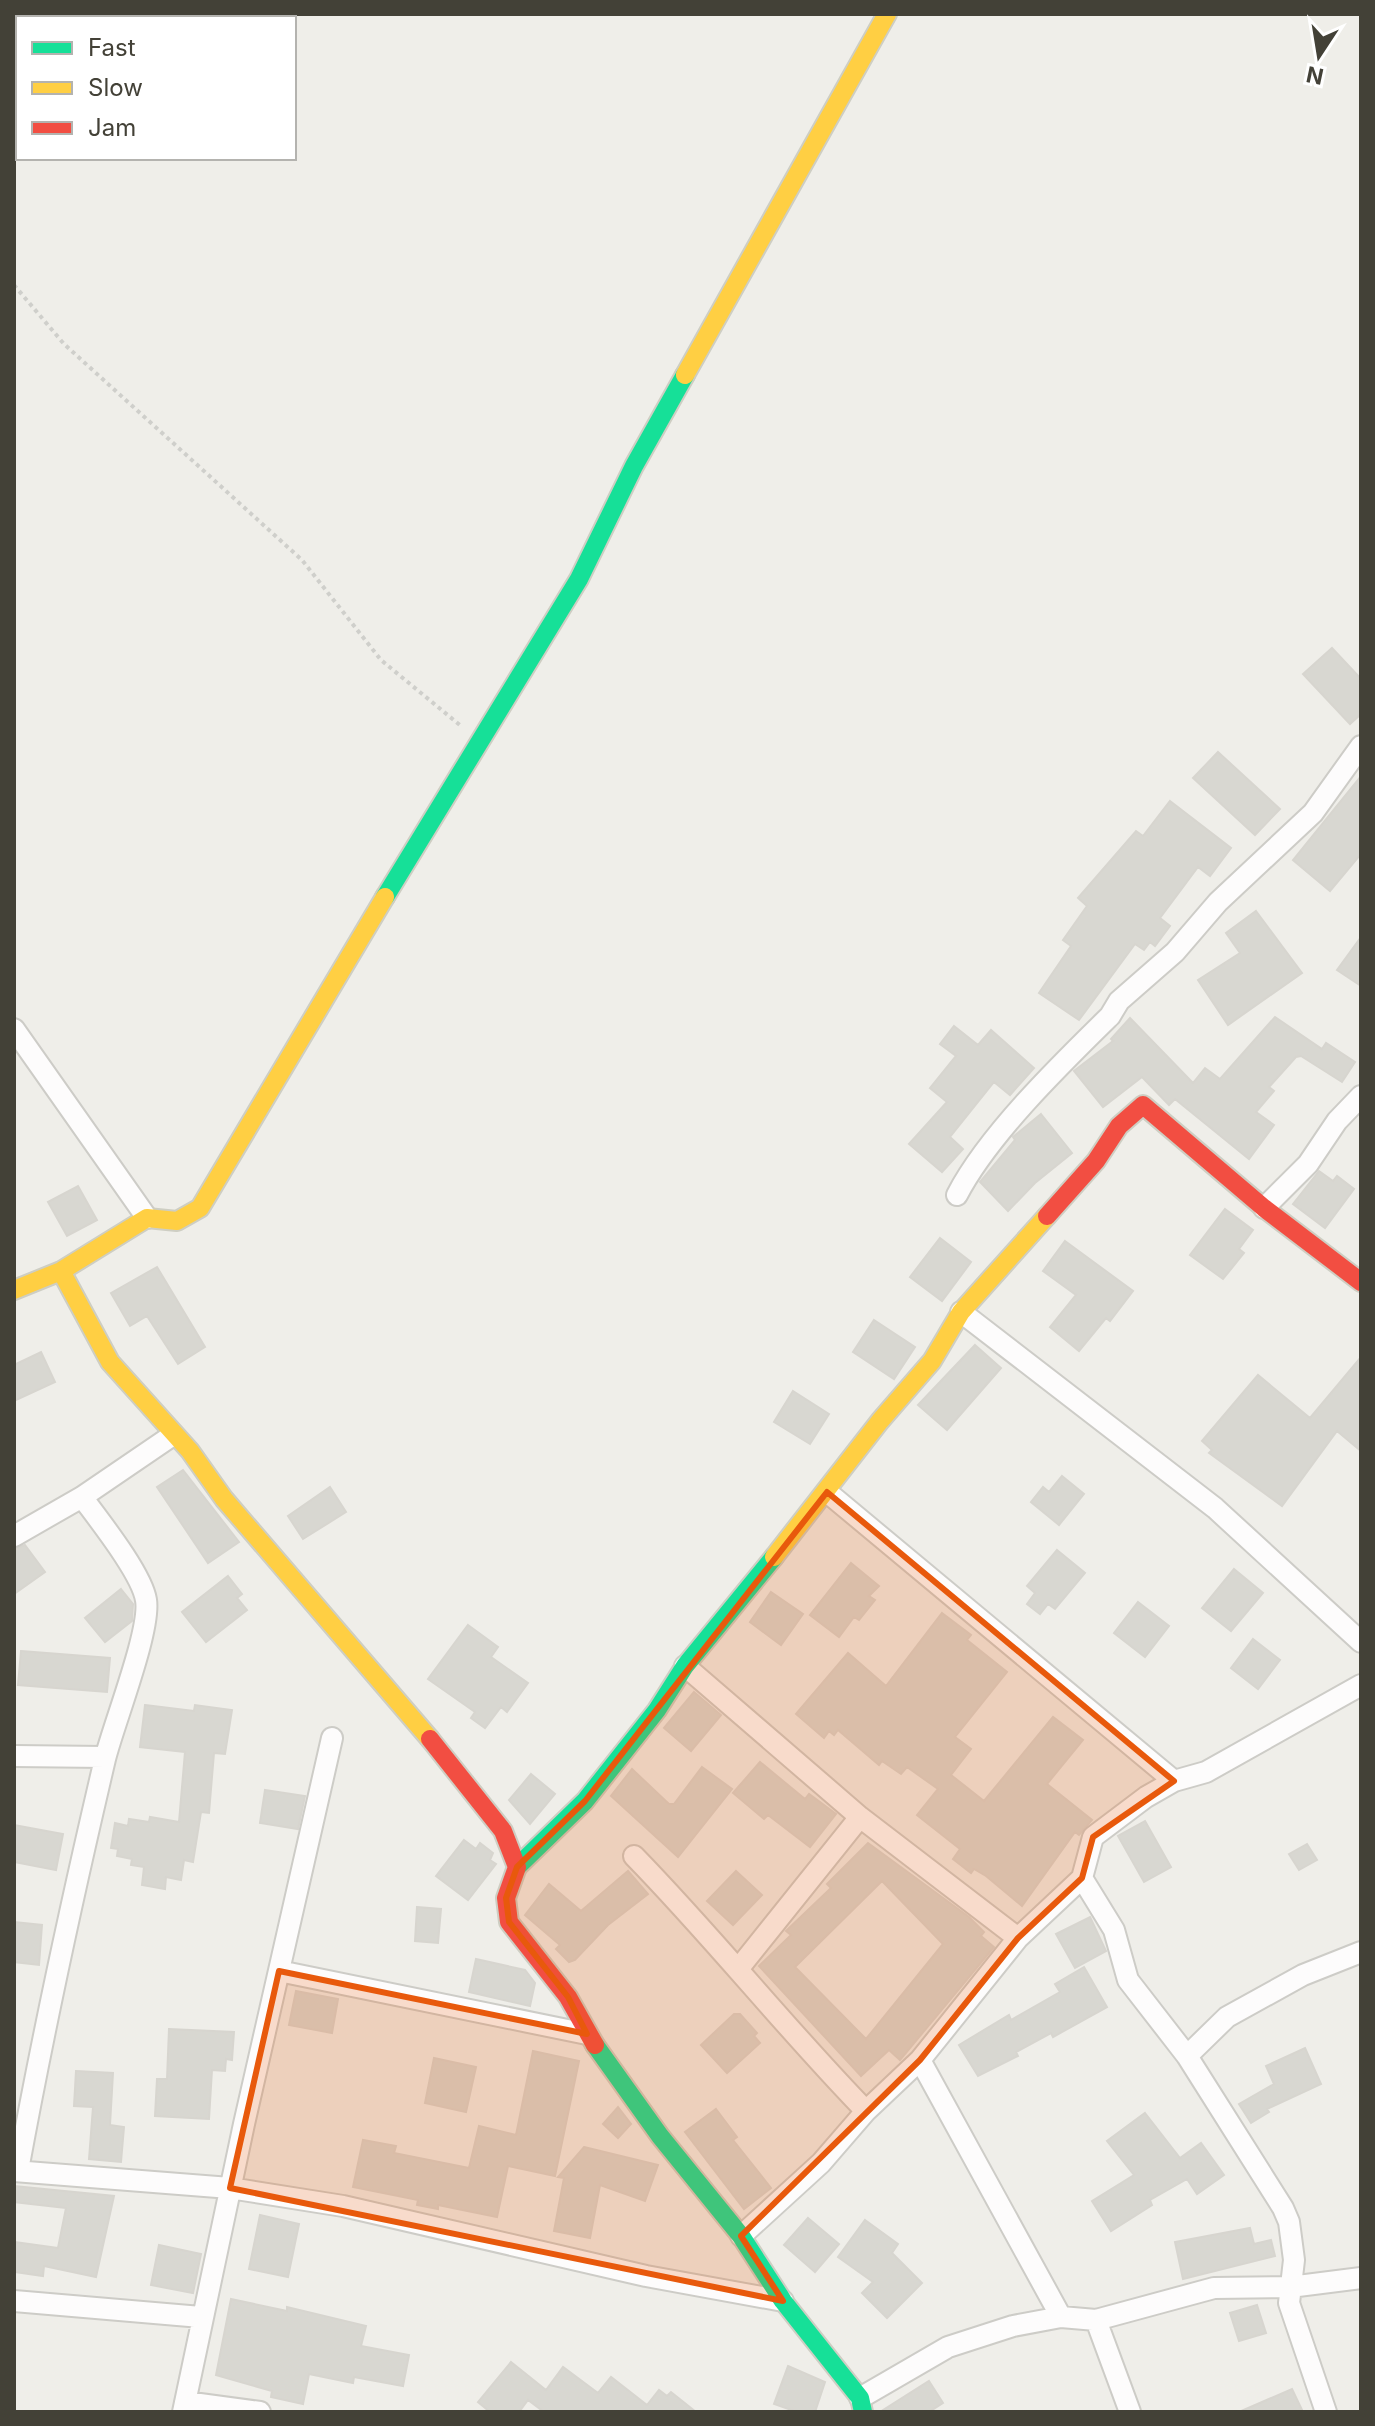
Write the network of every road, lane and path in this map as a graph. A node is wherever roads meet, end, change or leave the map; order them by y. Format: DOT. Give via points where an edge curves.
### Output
graph roads {
  1 [pos="887,14"];
  2 [pos="14,285"];
  3 [pos="479,738"];
  4 [pos="1361,746"];
  5 [pos="18,1043"];
  6 [pos="1361,1096"];
  7 [pos="957,1195"];
  8 [pos="1264,1208"];
  9 [pos="147,1218"];
  10 [pos="61,1271"];
  11 [pos="1361,1282"];
  12 [pos="14,1290"];
  13 [pos="961,1312"];
  14 [pos="173,1435"];
  15 [pos="827,1492"];
  16 [pos="82,1497"];
  17 [pos="14,1536"];
  18 [pos="1361,1642"];
  19 [pos="685,1666"];
  20 [pos="1361,1685"];
  21 [pos="332,1738"];
  22 [pos="14,1756"];
  23 [pos="105,1757"];
  24 [pos="1174,1781"];
  25 [pos="860,1817"];
  26 [pos="634,1856"];
  27 [pos="517,1867"];
  28 [pos="1082,1878"];
  29 [pos="1018,1938"];
  30 [pos="1361,1952"];
  31 [pos="739,1968"];
  32 [pos="279,1971"];
  33 [pos="587,2034"];
  34 [pos="1187,2056"];
  35 [pos="920,2060"];
  36 [pos="866,2111"];
  37 [pos="16,2170"];
  38 [pos="230,2188"];
  39 [pos="741,2236"];
  40 [pos="1361,2278"];
  41 [pos="1290,2287"];
  42 [pos="14,2301"];
  43 [pos="783,2301"];
  44 [pos="201,2317"];
  45 [pos="1061,2317"];
  46 [pos="1096,2320"];
  47 [pos="861,2405"];
  48 [pos="184,2407"];
  49 [pos="260,2412"];
  50 [pos="1130,2412"];
  51 [pos="1326,2412"];
  1 -- 3 [label="street" via="641,452 579,579"];
  2 -- 3 [label="path" via="64,344 302,560 381,660"];
  3 -- 9 [label="street" via="200,1208 177,1221"];
  4 -- 7 [label="street" via="1313,813 1119,1001 993,1141"];
  5 -- 9 [label="street" via="81,1120"];
  6 -- 8 [label="street" via="1308,1164"];
  8 -- 11 [label="street"];
  8 -- 13 [label="street" via="1143,1105 1119,1126 1096,1161"];
  9 -- 10 [label="street"];
  10 -- 12 [label="street"];
  10 -- 14 [label="street" via="110,1362"];
  13 -- 15 [label="street" via="932,1361"];
  13 -- 18 [label="street" via="1215,1508"];
  14 -- 16 [label="street"];
  14 -- 27 [label="street" via="469,1784 503,1831"];
  15 -- 19 [label="street"];
  15 -- 24 [label="street"];
  16 -- 17 [label="street"];
  16 -- 23 [label="street" via="129,1564 146,1600 143,1635"];
  19 -- 25 [label="street"];
  19 -- 27 [label="street" via="585,1801"];
  20 -- 24 [label="street" via="1206,1772"];
  21 -- 32 [label="street"];
  22 -- 23 [label="street"];
  23 -- 37 [label="street"];
  24 -- 28 [label="street" via="1093,1837"];
  25 -- 29 [label="street"];
  25 -- 31 [label="street"];
  26 -- 31 [label="street"];
  27 -- 33 [label="street" via="506,1898 509,1922 568,1997"];
  28 -- 29 [label="street"];
  28 -- 34 [label="street" via="1114,1930 1128,1980"];
  29 -- 35 [label="street"];
  30 -- 34 [label="street" via="1303,1975 1227,2017"];
  31 -- 36 [label="street"];
  32 -- 33 [label="street"];
  32 -- 38 [label="street"];
  33 -- 39 [label="street"];
  34 -- 41 [label="street" via="1283,2208 1294,2260"];
  35 -- 36 [label="street"];
  35 -- 45 [label="street"];
  36 -- 39 [label="street" via="821,2163"];
  37 -- 38 [label="street"];
  38 -- 43 [label="street" via="343,2206 646,2276"];
  38 -- 44 [label="street"];
  39 -- 43 [label="street"];
  40 -- 41 [label="street"];
  41 -- 46 [label="street" via="1214,2288"];
  41 -- 51 [label="street" via="1289,2303"];
  42 -- 44 [label="street"];
  43 -- 47 [label="street"];
  44 -- 48 [label="street"];
  45 -- 46 [label="street"];
  45 -- 47 [label="street" via="948,2347"];
  46 -- 50 [label="street"];
  48 -- 49 [label="street"];
}
